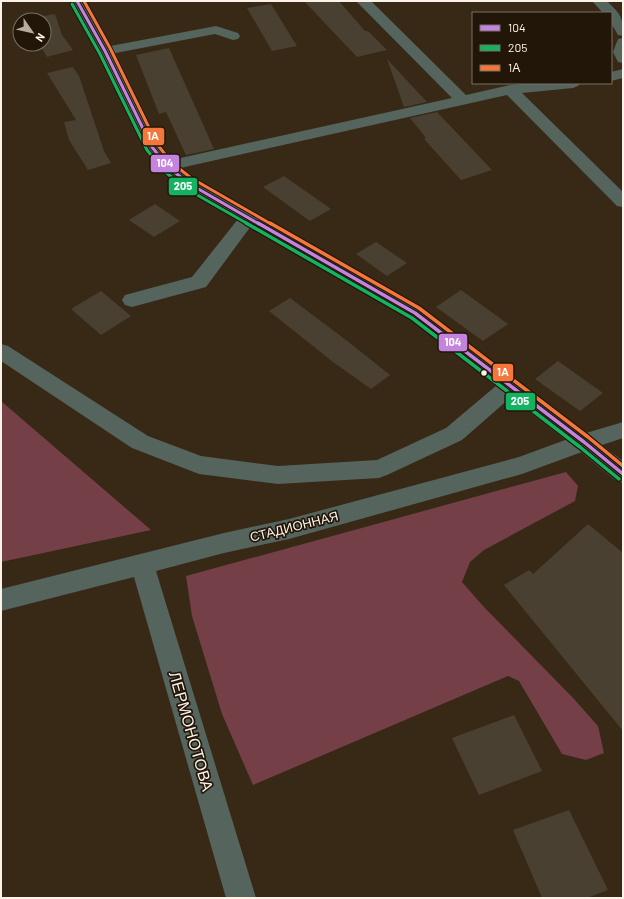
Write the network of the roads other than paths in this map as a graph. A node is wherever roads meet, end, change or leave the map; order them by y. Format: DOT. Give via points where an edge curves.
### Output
graph roads {
  1 [pos="78,1"];
  2 [pos="363,1"];
  3 [pos="599,1"];
  4 [pos="610,12"];
  5 [pos="612,14"];
  6 [pos="623,32"];
  7 [pos="233,36"];
  8 [pos="623,42"];
  9 [pos="105,51"];
  10 [pos="623,59"];
  11 [pos="623,73"];
  12 [pos="612,77"];
  13 [pos="564,84"];
  14 [pos="510,90"];
  15 [pos="462,100"];
  16 [pos="167,166"];
  17 [pos="623,202"];
  18 [pos="248,218"];
  19 [pos="132,300"];
  20 [pos="1,351"];
  21 [pos="510,386"];
  22 [pos="623,430"];
  23 [pos="584,442"];
  24 [pos="623,474"];
  25 [pos="142,564"];
  26 [pos="1,600"];
  27 [pos="241,898"];
  1 -- 9 [label="main road"];
  2 -- 15 [label="street"];
  3 -- 4 [label="street"];
  5 -- 6 [label="street"];
  7 -- 9 [label="street" via="216,30"];
  8 -- 10 [label="street" via="620,52"];
  9 -- 16 [label="main road" via="152,147"];
  11 -- 12 [label="street"];
  13 -- 14 [label="street"];
  14 -- 15 [label="street"];
  14 -- 17 [label="street"];
  15 -- 16 [label="street"];
  16 -- 18 [label="main road" via="188,183"];
  18 -- 19 [label="street" via="199,282"];
  18 -- 21 [label="main road" via="415,313"];
  20 -- 21 [label="street" via="140,442 199,464 278,474 379,469 454,434"];
  21 -- 23 [label="main road"];
  22 -- 23 [label="street, СТАДИОННАЯ"];
  23 -- 24 [label="main road"];
  23 -- 25 [label="street, СТАДИОННАЯ" via="522,465 289,529"];
  25 -- 26 [label="street, СТАДИОННАЯ"];
  25 -- 27 [label="street, ЛЕРМОНОТОВА"];
}
